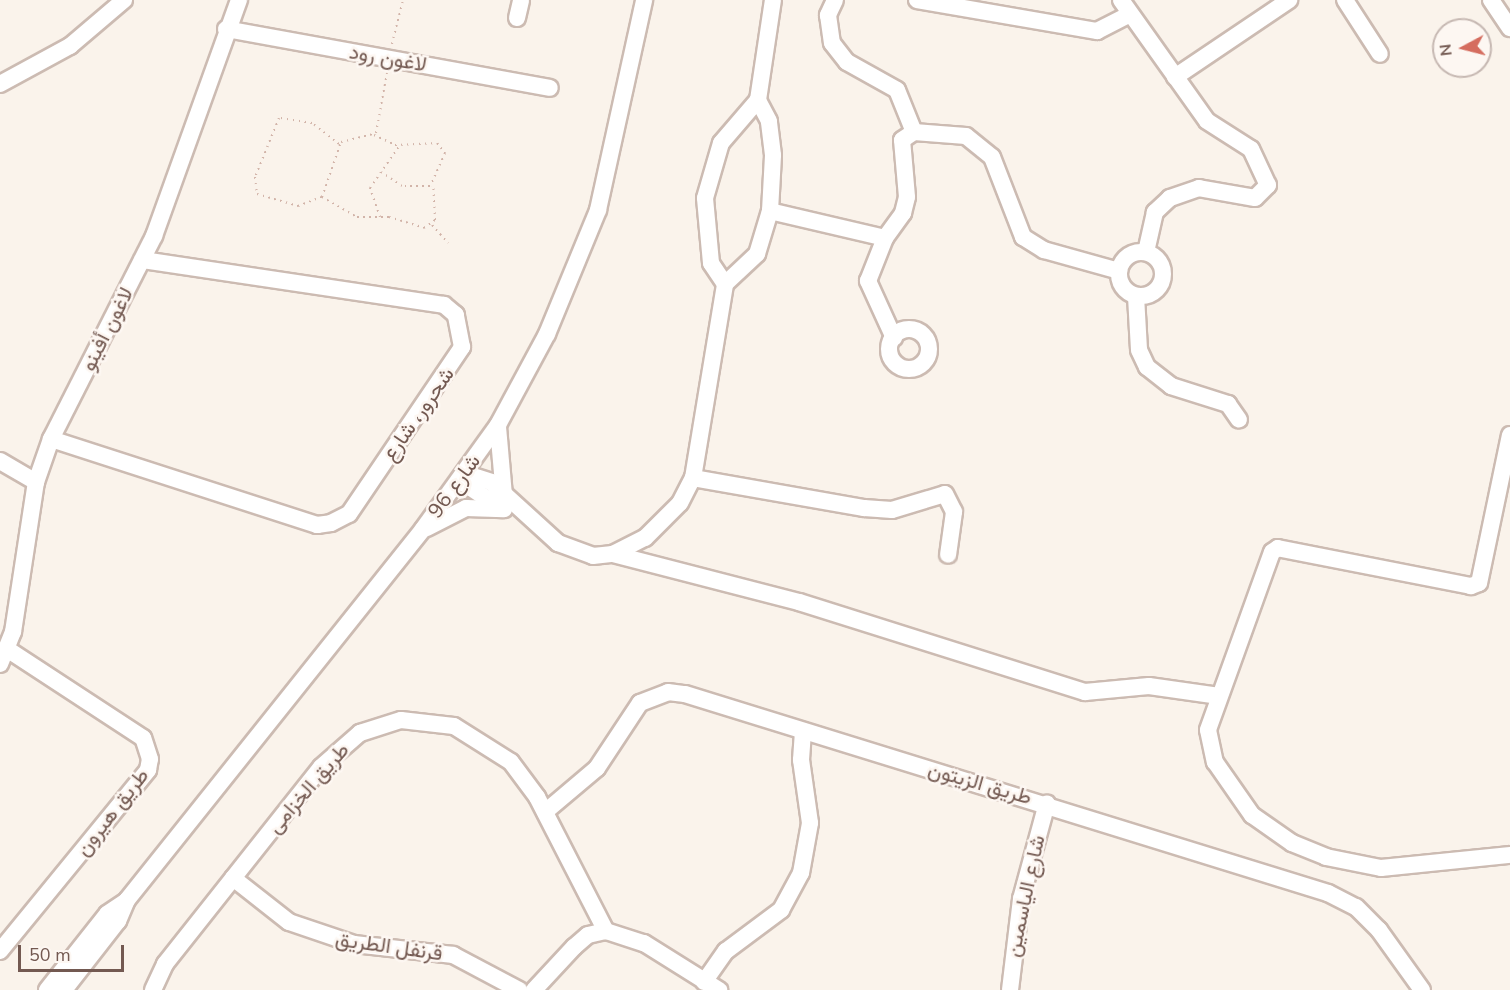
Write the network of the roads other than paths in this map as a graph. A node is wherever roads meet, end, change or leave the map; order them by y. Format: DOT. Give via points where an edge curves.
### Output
graph roads {
  1 [pos="124,0"];
  2 [pos="239,0"];
  3 [pos="521,0"];
  4 [pos="644,0"];
  5 [pos="774,0"];
  6 [pos="835,0"];
  7 [pos="916,0"];
  8 [pos="1289,0"];
  9 [pos="1345,0"];
  10 [pos="1491,0"];
  11 [pos="1125,8"];
  12 [pos="518,18"];
  13 [pos="1510,28"];
  14 [pos="226,29"];
  15 [pos="1380,54"];
  16 [pos="1175,76"];
  17 [pos="0,84"];
  18 [pos="550,88"];
  19 [pos="758,100"];
  20 [pos="914,132"];
  21 [pos="770,212"];
  22 [pos="885,238"];
  23 [pos="1146,252"];
  24 [pos="142,260"];
  25 [pos="1119,271"];
  26 [pos="726,284"];
  27 [pos="1136,296"];
  28 [pos="894,338"];
  29 [pos="1239,420"];
  30 [pos="498,425"];
  31 [pos="1510,435"];
  32 [pos="51,439"];
  33 [pos="0,461"];
  34 [pos="462,476"];
  35 [pos="693,478"];
  36 [pos="36,482"];
  37 [pos="509,506"];
  38 [pos="423,529"];
  39 [pos="613,554"];
  40 [pos="948,555"];
  41 [pos="4,656"];
  42 [pos="1219,696"];
  43 [pos="803,731"];
  44 [pos="1047,803"];
  45 [pos="545,813"];
  46 [pos="1510,855"];
  47 [pos="233,878"];
  48 [pos="127,900"];
  49 [pos="606,932"];
  50 [pos="0,951"];
  51 [pos="711,986"];
  52 [pos="47,990"];
  53 [pos="64,990"];
  54 [pos="153,990"];
  55 [pos="519,990"];
  56 [pos="534,990"];
  57 [pos="1010,990"];
  58 [pos="1422,990"];
  1 -- 17 [label="street" via="70,46"];
  2 -- 14 [label="street, لاغون أفينو"];
  3 -- 12 [label="street"];
  4 -- 30 [label="street, شارع 96" via="598,210 547,334"];
  5 -- 19 [label="street"];
  6 -- 20 [label="street" via="828,15 832,43 848,62 897,90"];
  7 -- 11 [label="street" via="1097,31"];
  8 -- 16 [label="street"];
  9 -- 15 [label="street"];
  10 -- 13 [label="street"];
  11 -- 16 [label="street"];
  14 -- 18 [label="street, لاغون رود"];
  14 -- 24 [label="street, لاغون أفينو" via="177,177"];
  16 -- 23 [label="street" via="1208,122 1251,149 1268,185 1255,198 1199,188 1170,198 1155,212"];
  19 -- 21 [label="street" via="769,121 773,155"];
  19 -- 26 [label="street" via="721,143 705,198 711,263"];
  20 -- 22 [label="street" via="902,140 907,197"];
  20 -- 25 [label="street" via="966,136 992,157 1023,237 1044,250"];
  21 -- 22 [label="street"];
  21 -- 26 [label="street" via="757,254"];
  22 -- 28 [label="street" via="868,281"];
  23 -- 25 [label="street" via="1128,255"];
  23 -- 27 [label="street" via="1158,260 1162,279 1155,291"];
  24 -- 32 [label="street, لاغون أفينو"];
  24 -- 32 [label="street, شحرور، شارع" via="444,305 456,315 462,347 349,514 331,523 317,525"];
  25 -- 27 [label="street" via="1122,287"];
  26 -- 35 [label="street"];
  27 -- 29 [label="street" via="1139,350 1147,367 1171,386 1228,404"];
  30 -- 34 [label="street, شارع 96"];
  30 -- 37 [label="street" via="497,464"];
  31 -- 42 [label="street" via="1479,583 1470,586 1278,548 1268,558 1255,609"];
  32 -- 36 [label="street, لاغون أفينو"];
  33 -- 36 [label="street"];
  34 -- 37 [label="street" via="491,483"];
  34 -- 38 [label="street, شارع 96"];
  35 -- 39 [label="street" via="665,521"];
  35 -- 40 [label="street" via="883,509 945,494 954,512"];
  36 -- 41 [label="street, لاغون أفينو"];
  37 -- 38 [label="street" via="466,508"];
  37 -- 39 [label="street" via="575,551"];
  38 -- 48 [label="street, شارع 96"];
  39 -- 42 [label="street" via="799,602 1085,692 1149,686"];
  41 -- 50 [label="street, طريق هيرون" via="143,738 150,759 148,770"];
  42 -- 46 [label="street" via="1208,730 1215,762 1252,815 1292,843 1326,857 1381,868"];
  43 -- 44 [label="street, طريق الزيتون"];
  43 -- 45 [label="street, طريق الزيتون" via="685,694 652,696 632,713 597,768"];
  43 -- 51 [label="street" via="801,760 810,823 801,873 781,910 726,951"];
  44 -- 57 [label="street, شارع الياسمين" via="1021,899"];
  44 -- 58 [label="street, طريق الزيتون" via="1356,907"];
  45 -- 47 [label="street, طريق الخزامى" via="521,773 486,742 437,722 389,722 360,733 336,751"];
  45 -- 49 [label="street, طريق الخزامى"];
  47 -- 54 [label="street, طريق الخزامى" via="165,964"];
  47 -- 55 [label="street, قرنفل الطريق" via="298,926 354,944 453,955"];
  48 -- 52 [label="street, شارع 96" via="107,914"];
  48 -- 53 [label="street, شارع 96" via="118,921"];
  49 -- 51 [label="street" via="644,943"];
  49 -- 56 [label="street" via="588,935 574,946"];
}
